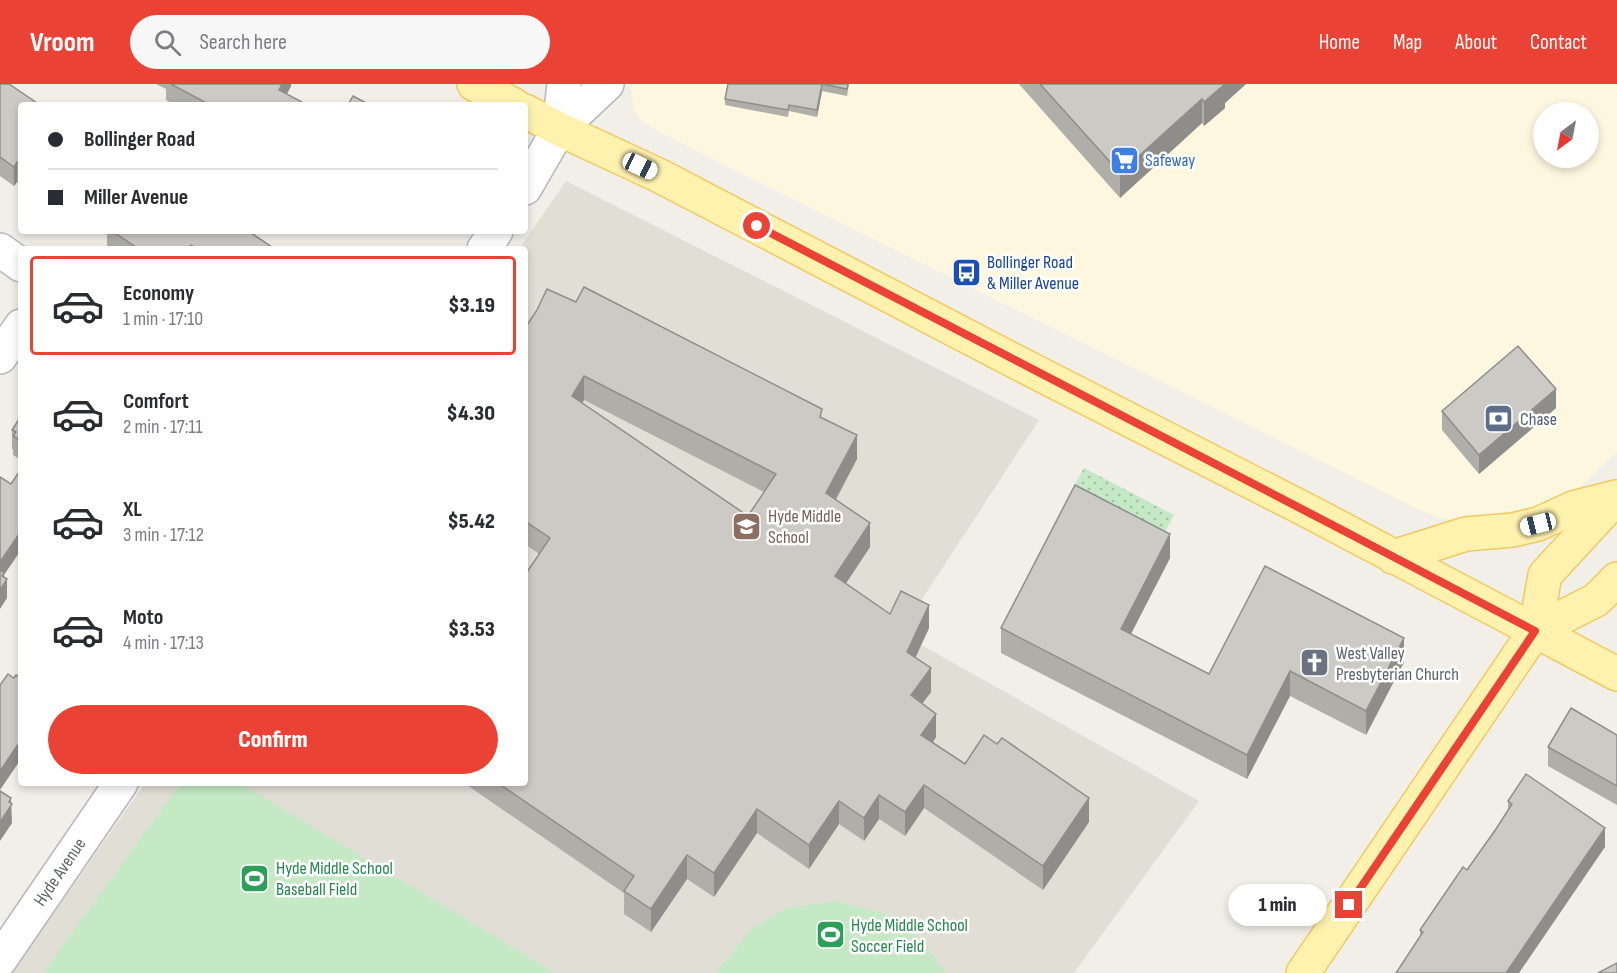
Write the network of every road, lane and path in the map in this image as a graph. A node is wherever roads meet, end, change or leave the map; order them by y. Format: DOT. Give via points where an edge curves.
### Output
graph roads {
  1 [pos="474,84"];
  2 [pos="564,84"];
  3 [pos="607,84"];
  4 [pos="508,102"];
  5 [pos="528,113"];
  6 [pos="559,129"];
  7 [pos="528,183"];
  8 [pos="0,250"];
  9 [pos="18,263"];
  10 [pos="18,330"];
  11 [pos="0,357"];
  12 [pos="1617,497"];
  13 [pos="1393,557"];
  14 [pos="1617,579"];
  15 [pos="1535,631"];
  16 [pos="1617,674"];
  17 [pos="119,786"];
  18 [pos="0,960"];
  19 [pos="1303,973"];
  1 -- 4 [label="main road"];
  2 -- 6 [label="street"];
  3 -- 6 [label="street"];
  5 -- 6 [label="main road"];
  6 -- 7 [label="street"];
  6 -- 13 [label="main road" via="660,176"];
  8 -- 9 [label="street"];
  10 -- 11 [label="street"];
  12 -- 13 [label="main road" via="1573,508 1513,531 1466,534"];
  12 -- 15 [label="main road" via="1545,575"];
  13 -- 15 [label="main road"];
  14 -- 15 [label="main road" via="1596,600"];
  15 -- 16 [label="main road"];
  15 -- 19 [label="main road"];
  17 -- 18 [label="street, Hyde Avenue"];
}
